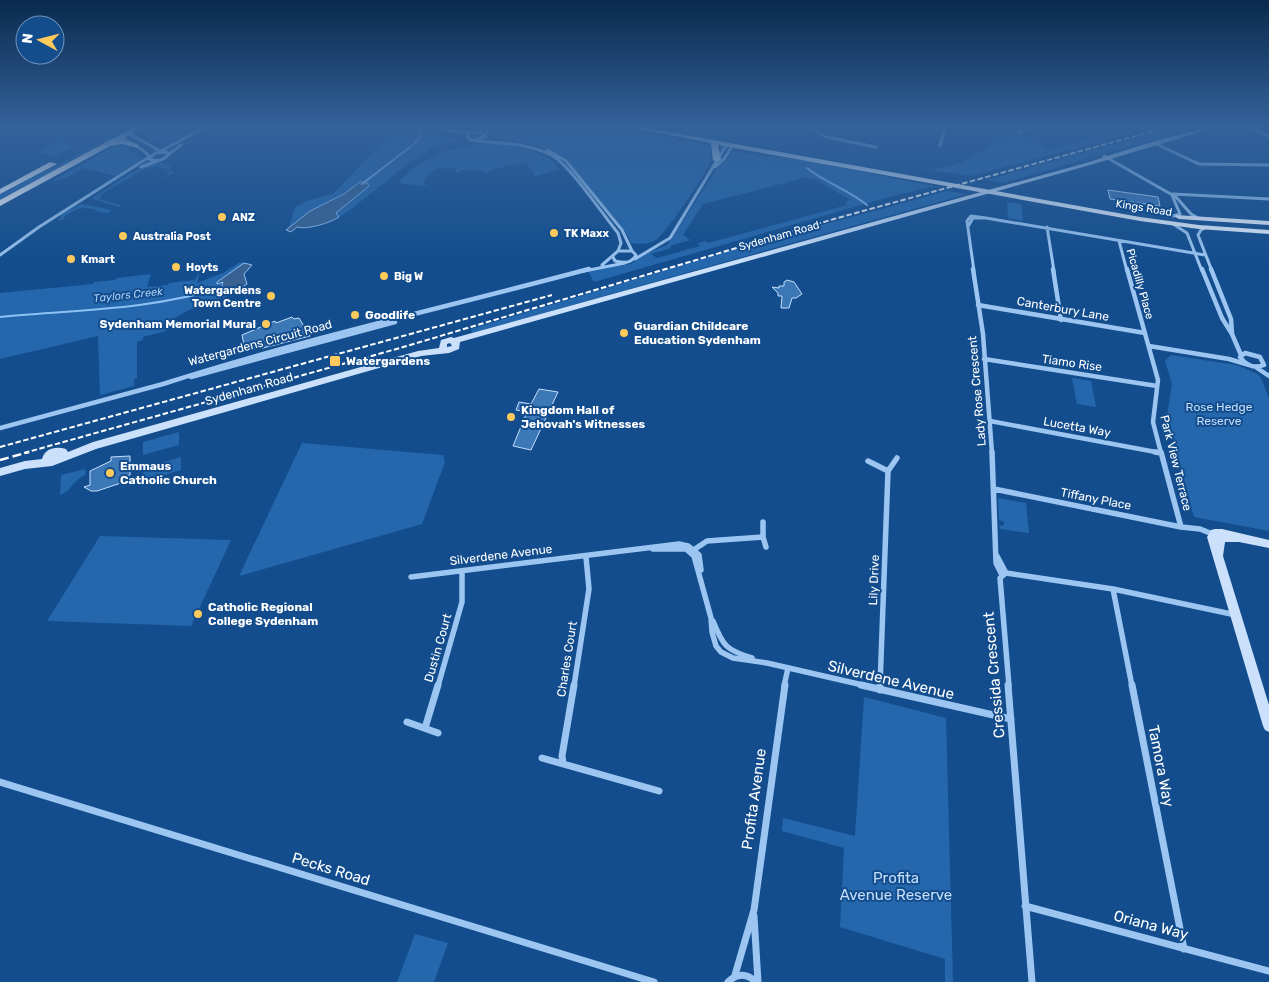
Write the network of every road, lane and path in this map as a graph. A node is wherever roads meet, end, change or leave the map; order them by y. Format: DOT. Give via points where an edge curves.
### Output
graph roads {
  1 [pos="38,173"];
  2 [pos="56,173"];
  3 [pos="124,173"];
  4 [pos="130,173"];
  5 [pos="569,173"];
  6 [pos="575,173"];
  7 [pos="710,173"];
  8 [pos="895,173"];
  9 [pos="903,173"];
  10 [pos="1052,173"];
  11 [pos="1134,173"];
  12 [pos="0,192"];
  13 [pos="1172,194"];
  14 [pos="83,199"];
  15 [pos="1269,199"];
  16 [pos="3,202"];
  17 [pos="1199,219"];
  18 [pos="1173,220"];
  19 [pos="1269,223"];
  20 [pos="1047,227"];
  21 [pos="1207,227"];
  22 [pos="1269,232"];
  23 [pos="1119,241"];
  24 [pos="656,247"];
  25 [pos="618,251"];
  26 [pos="632,251"];
  27 [pos="1196,253"];
  28 [pos="0,254"];
  29 [pos="1205,255"];
  30 [pos="613,257"];
  31 [pos="635,259"];
  32 [pos="625,263"];
  33 [pos="594,268"];
  34 [pos="978,305"];
  35 [pos="1061,320"];
  36 [pos="1145,333"];
  37 [pos="1232,334"];
  38 [pos="1238,345"];
  39 [pos="1149,346"];
  40 [pos="1251,353"];
  41 [pos="1240,356"];
  42 [pos="984,359"];
  43 [pos="1229,359"];
  44 [pos="1266,361"];
  45 [pos="1251,366"];
  46 [pos="1269,374"];
  47 [pos="1157,386"];
  48 [pos="990,421"];
  49 [pos="0,428"];
  50 [pos="1161,453"];
  51 [pos="48,458"];
  52 [pos="897,458"];
  53 [pos="868,461"];
  54 [pos="0,466"];
  55 [pos="888,471"];
  56 [pos="0,472"];
  57 [pos="994,489"];
  58 [pos="763,522"];
  59 [pos="1181,526"];
  60 [pos="763,537"];
  61 [pos="1216,537"];
  62 [pos="1269,544"];
  63 [pos="766,548"];
  64 [pos="693,551"];
  65 [pos="586,557"];
  66 [pos="462,571"];
  67 [pos="1004,574"];
  68 [pos="411,577"];
  69 [pos="1113,589"];
  70 [pos="1236,613"];
  71 [pos="786,668"];
  72 [pos="880,690"];
  73 [pos="1011,719"];
  74 [pos="407,722"];
  75 [pos="1269,726"];
  76 [pos="425,728"];
  77 [pos="438,733"];
  78 [pos="542,758"];
  79 [pos="563,764"];
  80 [pos="0,782"];
  81 [pos="659,791"];
  82 [pos="1025,906"];
  83 [pos="754,910"];
  84 [pos="1184,949"];
  85 [pos="1269,971"];
  86 [pos="729,980"];
  87 [pos="654,982"];
  88 [pos="757,982"];
  89 [pos="1032,982"];
  1 -- 12 [label="highway"];
  2 -- 16 [label="highway"];
  3 -- 14 [label="street"];
  4 -- 14 [label="street"];
  5 -- 25 [label="street" via="618,233 621,243"];
  6 -- 26 [label="street" via="622,230"];
  7 -- 24 [label="street" via="670,238"];
  8 -- 18 [label="main road, Kings Road"];
  9 -- 18 [label="main road, Kings Road"];
  10 -- 51 [label="street, Sydenham Road" via="503,327 455,344 449,340 444,347 316,380 61,455 52,462"];
  11 -- 13 [label="street"];
  13 -- 15 [label="street"];
  13 -- 17 [label="street"];
  13 -- 18 [label="street" via="1180,211"];
  14 -- 28 [label="street"];
  17 -- 18 [label="main road, Kings Road"];
  17 -- 19 [label="main road, Kings Road"];
  18 -- 21 [label="main road, Kings Road"];
  18 -- 27 [label="street" via="1187,233"];
  20 -- 23 [label="street, Lady Rose Crescent"];
  20 -- 34 [label="street, Lady Rose Crescent" via="973,218 970,225"];
  20 -- 35 [label="street"];
  21 -- 22 [label="main road, Kings Road"];
  21 -- 29 [label="street" via="1198,235"];
  23 -- 27 [label="street, Lady Rose Crescent"];
  23 -- 36 [label="street, Picadilly Place"];
  24 -- 26 [label="street"];
  24 -- 31 [label="street"];
  25 -- 26 [label="street"];
  25 -- 30 [label="street"];
  26 -- 31 [label="street"];
  27 -- 29 [label="street, Lady Rose Crescent"];
  27 -- 37 [label="street" via="1222,318"];
  29 -- 37 [label="street" via="1231,319"];
  30 -- 32 [label="street"];
  30 -- 33 [label="street, Watergardens Circuit Road"];
  31 -- 32 [label="street, Watergardens Circuit Road"];
  32 -- 33 [label="street, Watergardens Circuit Road"];
  33 -- 49 [label="street, Watergardens Circuit Road"];
  34 -- 35 [label="street, Canterbury Lane"];
  34 -- 42 [label="street, Lady Rose Crescent"];
  35 -- 36 [label="street, Canterbury Lane"];
  36 -- 39 [label="street, Park View Terrace"];
  37 -- 38 [label="street"];
  38 -- 40 [label="street"];
  38 -- 41 [label="street"];
  39 -- 43 [label="street"];
  39 -- 47 [label="street, Park View Terrace"];
  40 -- 41 [label="street"];
  40 -- 44 [label="street"];
  41 -- 43 [label="street"];
  41 -- 45 [label="street"];
  42 -- 47 [label="street, Tiamo Rise"];
  42 -- 48 [label="street, Lady Rose Crescent"];
  43 -- 45 [label="street"];
  44 -- 45 [label="street" via="1260,367"];
  44 -- 46 [label="street"];
  45 -- 46 [label="street"];
  47 -- 50 [label="street, Park View Terrace" via="1153,422"];
  48 -- 50 [label="street, Lucetta Way"];
  48 -- 57 [label="street, Lady Rose Crescent"];
  50 -- 59 [label="street, Park View Terrace"];
  51 -- 54 [label="street"];
  51 -- 56 [label="street"];
  52 -- 55 [label="street"];
  53 -- 55 [label="street"];
  55 -- 72 [label="street, Lily Drive"];
  57 -- 59 [label="street, Tiffany Place"];
  57 -- 67 [label="street, Lady Rose Crescent" via="996,563"];
  58 -- 60 [label="street"];
  59 -- 61 [label="street, Tiffany Place"];
  60 -- 63 [label="street"];
  60 -- 64 [label="street" via="707,541"];
  61 -- 62 [label="street"];
  61 -- 70 [label="street"];
  64 -- 65 [label="street, Silverdene Avenue" via="653,549"];
  64 -- 71 [label="street, Silverdene Avenue" via="702,576 712,632 720,652 733,658"];
  65 -- 66 [label="street, Silverdene Avenue"];
  65 -- 79 [label="street, Charles Court" via="589,589"];
  66 -- 68 [label="street, Silverdene Avenue"];
  66 -- 76 [label="street, Dustin Court" via="462,602 457,625"];
  67 -- 69 [label="street"];
  67 -- 73 [label="street, Cressida Crescent" via="1000,585"];
  69 -- 70 [label="street"];
  69 -- 84 [label="street, Tamora Way"];
  70 -- 75 [label="street"];
  71 -- 72 [label="street, Silverdene Avenue"];
  71 -- 83 [label="street, Profita Avenue"];
  72 -- 73 [label="street, Silverdene Avenue"];
  73 -- 82 [label="street, Cressida Crescent"];
  74 -- 76 [label="street"];
  76 -- 77 [label="street"];
  78 -- 79 [label="street"];
  79 -- 81 [label="street"];
  80 -- 87 [label="street, Pecks Road"];
  82 -- 84 [label="street, Oriana Way"];
  82 -- 89 [label="street, Cressida Crescent"];
  83 -- 86 [label="street, Profita Avenue"];
  83 -- 88 [label="street, Profita Avenue"];
  84 -- 85 [label="street, Oriana Way"];
  86 -- 88 [label="street" via="747,975"];
}
